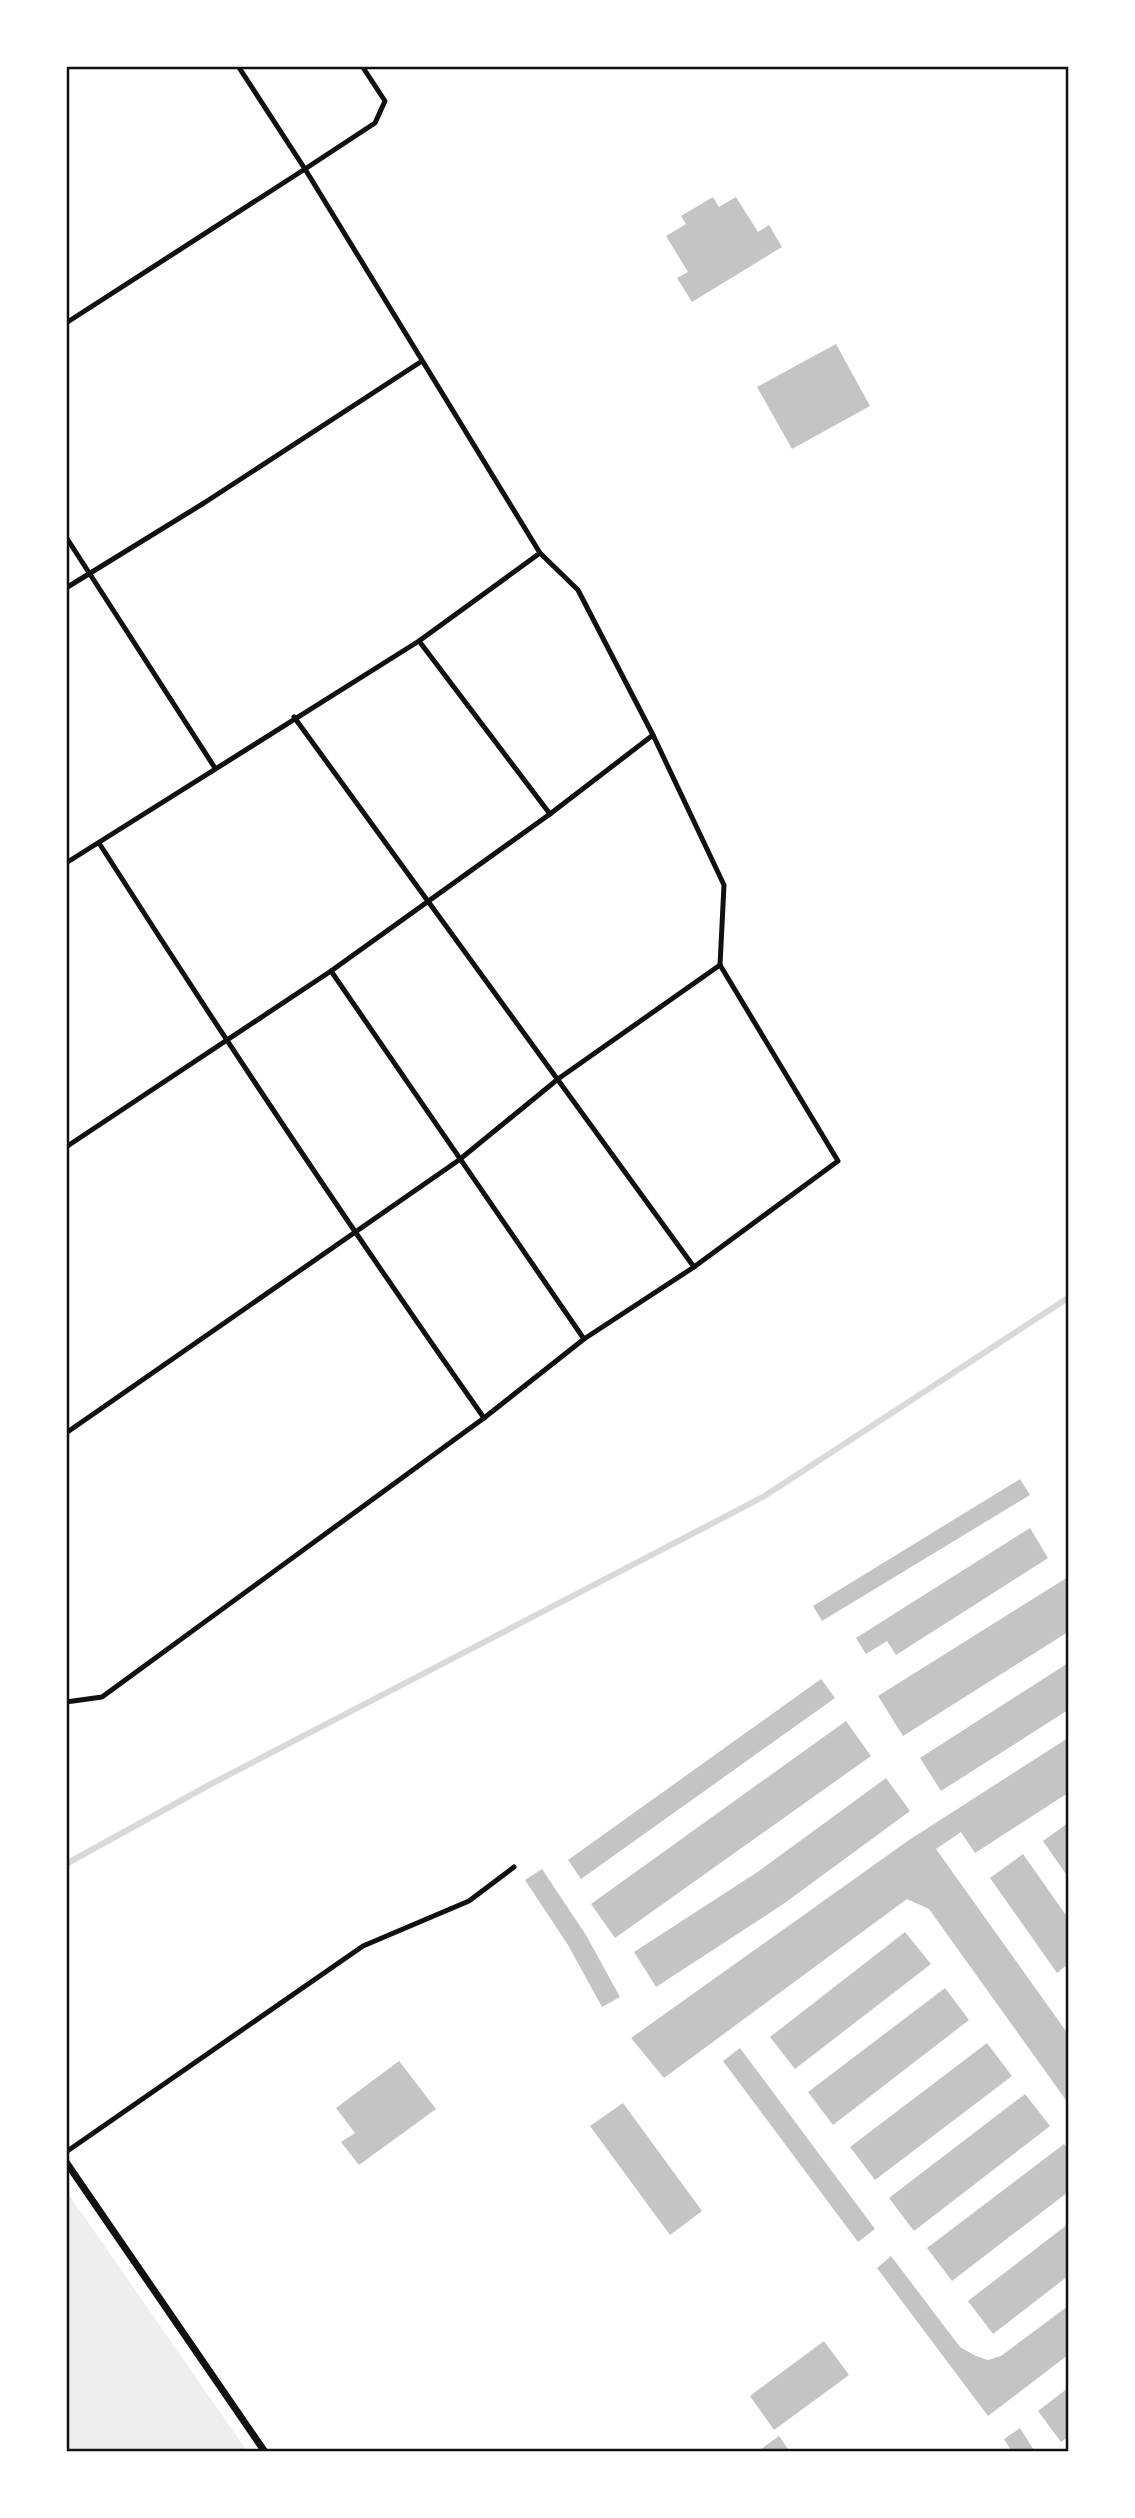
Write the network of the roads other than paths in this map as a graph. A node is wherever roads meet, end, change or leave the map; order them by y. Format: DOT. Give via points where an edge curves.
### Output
graph roads {
  1 [pos="238,66"];
  2 [pos="362,66"];
  3 [pos="305,169"];
  4 [pos="66,323"];
  5 [pos="422,360"];
  6 [pos="66,537"];
  7 [pos="540,553"];
  8 [pos="90,574"];
  9 [pos="66,588"];
  10 [pos="419,641"];
  11 [pos="294,717"];
  12 [pos="653,735"];
  13 [pos="215,768"];
  14 [pos="551,814"];
  15 [pos="99,843"];
  16 [pos="66,863"];
  17 [pos="426,901"];
  18 [pos="720,965"];
  19 [pos="331,971"];
  20 [pos="225,1041"];
  21 [pos="558,1079"];
  22 [pos="66,1147"];
  23 [pos="458,1160"];
  24 [pos="354,1233"];
  25 [pos="694,1267"];
  26 [pos="584,1339"];
  27 [pos="484,1418"];
  28 [pos="66,1433"];
  29 [pos="66,1702"];
  30 [pos="514,1867"];
  31 [pos="66,2152"];
  32 [pos="66,2162"];
  33 [pos="265,2452"];
  1 -- 3 [label="lane"];
  2 -- 3 [label="lane" via="385,101 375,123"];
  3 -- 4 [label="lane"];
  3 -- 5 [label="lane"];
  5 -- 7 [label="lane"];
  5 -- 8 [label="lane"];
  6 -- 8 [label="lane"];
  7 -- 10 [label="lane"];
  7 -- 12 [label="lane" via="578,590"];
  8 -- 9 [label="lane"];
  8 -- 13 [label="lane"];
  10 -- 11 [label="lane"];
  10 -- 14 [label="lane"];
  11 -- 13 [label="lane"];
  11 -- 17 [label="lane"];
  12 -- 14 [label="lane"];
  12 -- 18 [label="lane" via="724,885"];
  13 -- 15 [label="lane"];
  14 -- 17 [label="lane"];
  15 -- 16 [label="lane"];
  15 -- 20 [label="lane"];
  17 -- 19 [label="lane"];
  17 -- 21 [label="lane"];
  18 -- 21 [label="lane"];
  18 -- 25 [label="lane" via="838,1161"];
  19 -- 20 [label="lane"];
  19 -- 23 [label="lane"];
  20 -- 22 [label="lane"];
  20 -- 24 [label="lane"];
  21 -- 23 [label="lane"];
  21 -- 25 [label="lane"];
  23 -- 24 [label="lane"];
  23 -- 26 [label="lane"];
  24 -- 27 [label="lane"];
  24 -- 28 [label="lane"];
  25 -- 26 [label="lane"];
  26 -- 27 [label="lane"];
  27 -- 29 [label="lane" via="102,1697"];
  30 -- 31 [label="lane" via="469,1901 363,1947"];
  32 -- 33 [label="street"];
}
